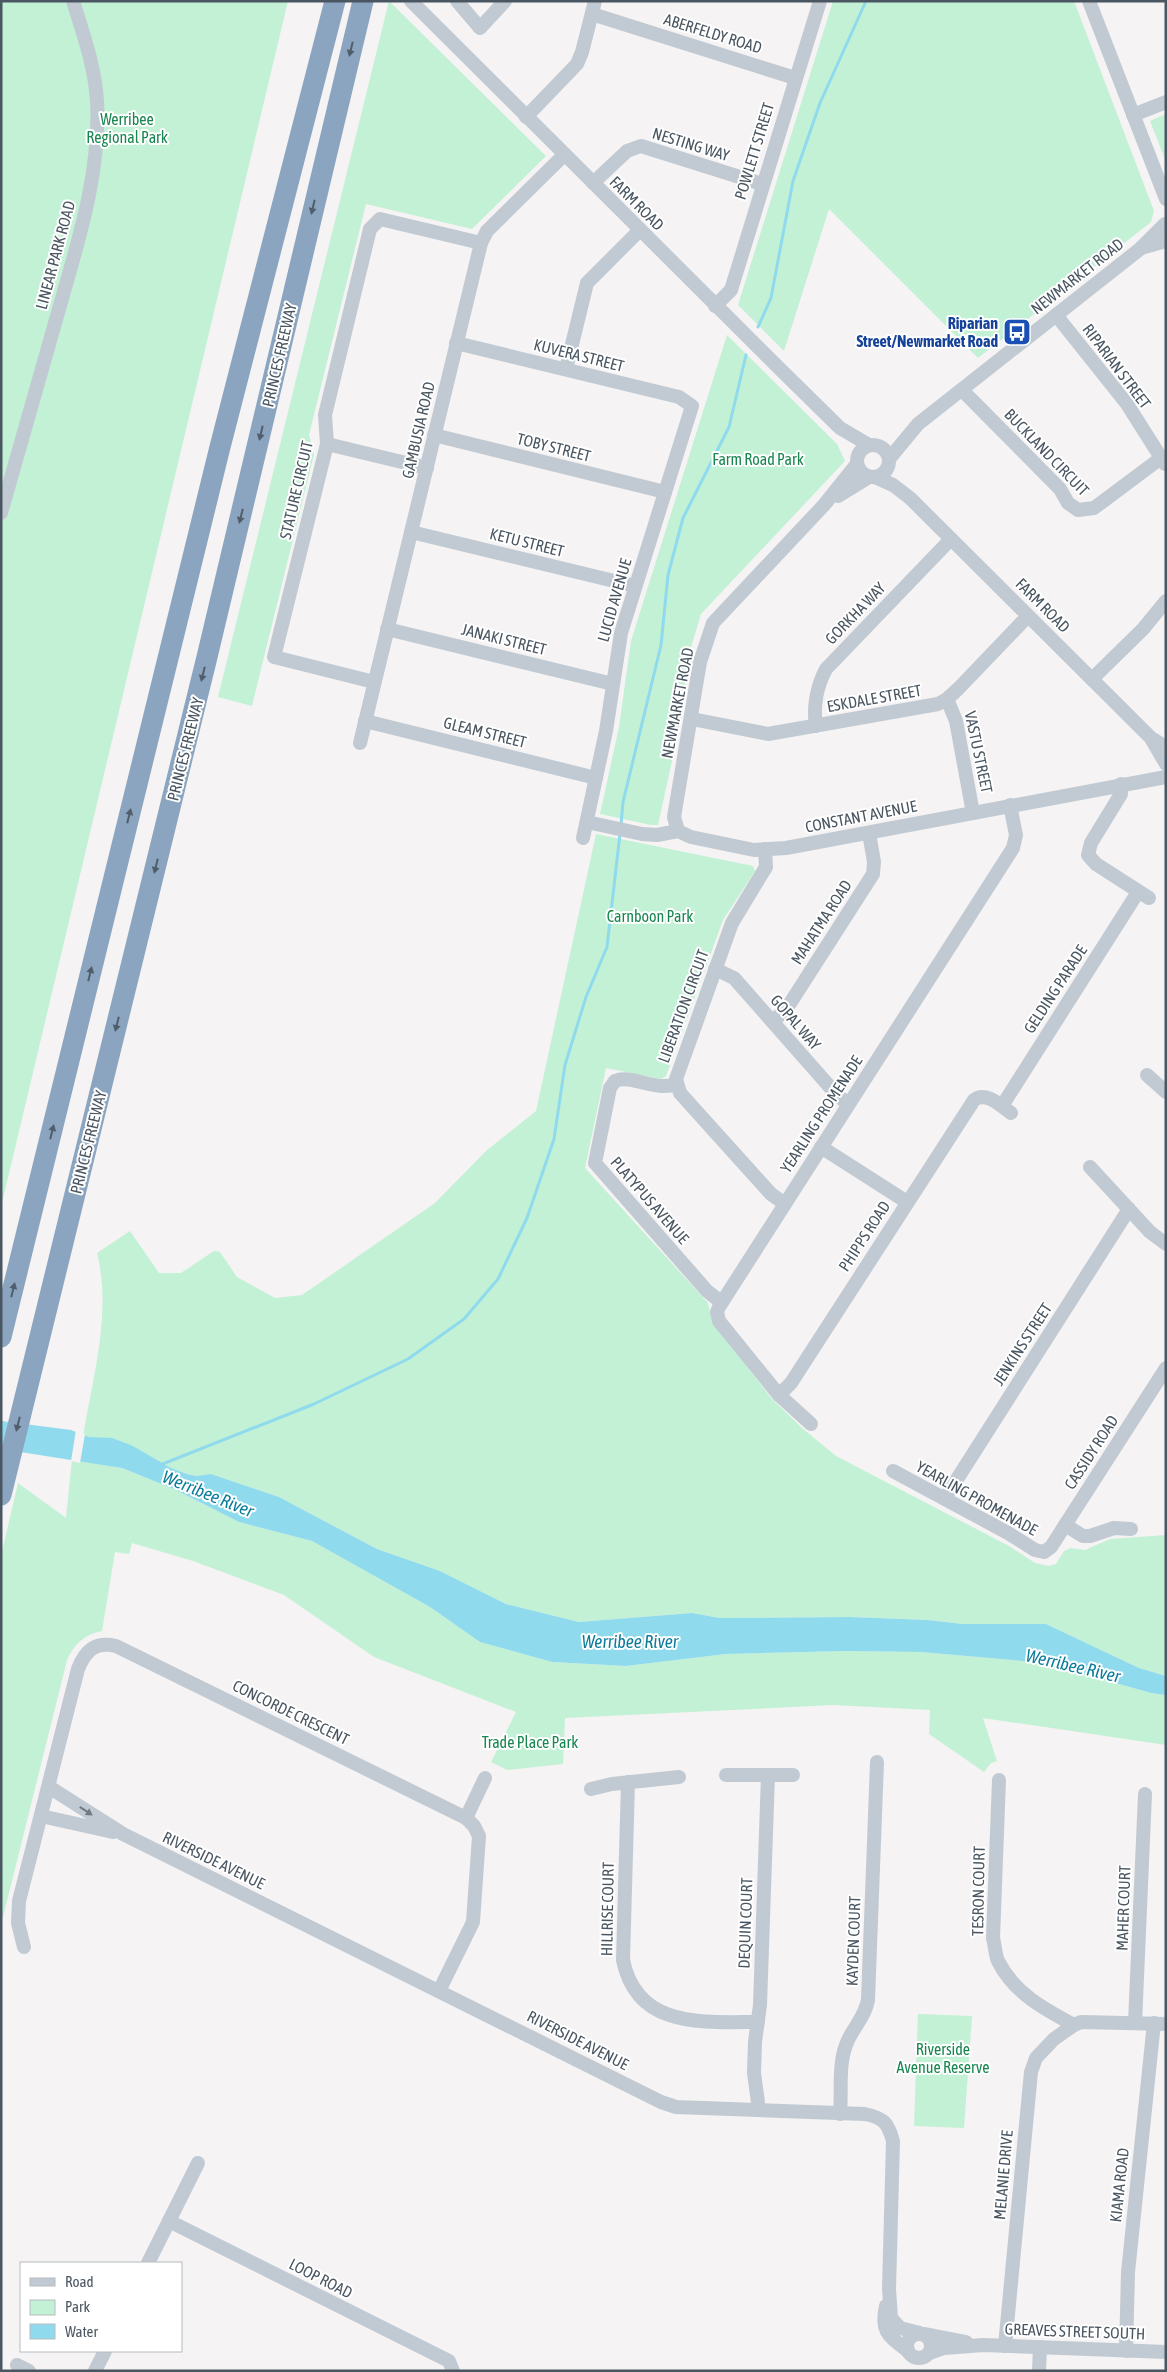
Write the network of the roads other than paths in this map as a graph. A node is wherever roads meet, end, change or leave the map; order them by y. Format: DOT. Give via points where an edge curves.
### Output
graph roads {
  1 [pos="73,1"];
  2 [pos="335,1"];
  3 [pos="363,1"];
  4 [pos="411,1"];
  5 [pos="457,1"];
  6 [pos="504,1"];
  7 [pos="820,1"];
  8 [pos="1089,1"];
  9 [pos="593,8"];
  10 [pos="795,78"];
  11 [pos="1166,102"];
  12 [pos="1133,115"];
  13 [pos="526,116"];
  14 [pos="564,155"];
  15 [pos="593,183"];
  16 [pos="762,184"];
  17 [pos="1164,197"];
  18 [pos="1166,223"];
  19 [pos="640,230"];
  20 [pos="1166,235"];
  21 [pos="1166,241"];
  22 [pos="481,243"];
  23 [pos="1140,249"];
  24 [pos="715,306"];
  25 [pos="1056,315"];
  26 [pos="456,343"];
  27 [pos="566,370"];
  28 [pos="962,390"];
  29 [pos="692,406"];
  30 [pos="918,424"];
  31 [pos="840,428"];
  32 [pos="434,436"];
  33 [pos="327,444"];
  34 [pos="872,445"];
  35 [pos="889,460"];
  36 [pos="1163,461"];
  37 [pos="857,462"];
  38 [pos="427,468"];
  39 [pos="872,477"];
  40 [pos="665,492"];
  41 [pos="910,498"];
  42 [pos="824,505"];
  43 [pos="1,513"];
  44 [pos="411,532"];
  45 [pos="951,538"];
  46 [pos="635,586"];
  47 [pos="1166,601"];
  48 [pos="1028,616"];
  49 [pos="387,629"];
  50 [pos="1092,679"];
  51 [pos="374,682"];
  52 [pos="613,684"];
  53 [pos="947,699"];
  54 [pos="692,719"];
  55 [pos="365,721"];
  56 [pos="816,726"];
  57 [pos="1151,738"];
  58 [pos="360,743"];
  59 [pos="1166,747"];
  60 [pos="1166,763"];
  61 [pos="1166,777"];
  62 [pos="596,778"];
  63 [pos="1144,781"];
  64 [pos="1121,784"];
  65 [pos="1010,806"];
  66 [pos="973,813"];
  67 [pos="587,822"];
  68 [pos="678,831"];
  69 [pos="869,833"];
  70 [pos="583,838"];
  71 [pos="765,850"];
  72 [pos="715,968"];
  73 [pos="773,1022"];
  74 [pos="1147,1075"];
  75 [pos="677,1084"];
  76 [pos="1166,1092"];
  77 [pos="979,1096"];
  78 [pos="848,1104"];
  79 [pos="821,1148"];
  80 [pos="1090,1167"];
  81 [pos="907,1202"];
  82 [pos="784,1204"];
  83 [pos="1129,1210"];
  84 [pos="1166,1244"];
  85 [pos="721,1302"];
  86 [pos="1,1337"];
  87 [pos="1166,1368"];
  88 [pos="779,1395"];
  89 [pos="811,1424"];
  90 [pos="893,1471"];
  91 [pos="1,1494"];
  92 [pos="945,1498"];
  93 [pos="1065,1525"];
  94 [pos="1131,1529"];
  95 [pos="1044,1552"];
  96 [pos="877,1762"];
  97 [pos="726,1775"];
  98 [pos="768,1775"];
  99 [pos="794,1775"];
  100 [pos="679,1777"];
  101 [pos="484,1778"];
  102 [pos="999,1780"];
  103 [pos="628,1782"];
  104 [pos="49,1787"];
  105 [pos="591,1789"];
  106 [pos="1144,1794"];
  107 [pos="41,1816"];
  108 [pos="466,1818"];
  109 [pos="123,1834"];
  110 [pos="24,1947"];
  111 [pos="439,1991"];
  112 [pos="758,2022"];
  113 [pos="1135,2023"];
  114 [pos="1160,2023"];
  115 [pos="1074,2025"];
  116 [pos="753,2110"];
  117 [pos="840,2114"];
  118 [pos="198,2162"];
  119 [pos="169,2221"];
  120 [pos="148,2262"];
  121 [pos="889,2289"];
  122 [pos="922,2334"];
  123 [pos="983,2346"];
  124 [pos="1005,2346"];
  125 [pos="1040,2347"];
  126 [pos="1126,2351"];
  127 [pos="104,2352"];
  128 [pos="908,2352"];
  129 [pos="1166,2352"];
  130 [pos="929,2353"];
  131 [pos="95,2371"];
  132 [pos="453,2371"];
  133 [pos="911,2371"];
  134 [pos="926,2371"];
  135 [pos="1039,2371"];
  1 -- 43 [label="street, LINEAR PARK ROAD" via="95,82 98,119 94,160 76,246"];
  86 -- 2 [label="highway, PRINCES FREEWAY, one-way" via="220,446"];
  3 -- 91 [label="highway, PRINCES FREEWAY, one-way" via="216,619"];
  4 -- 13 [label="street, FARM ROAD"];
  5 -- 6 [label="street" via="480,28"];
  7 -- 10 [label="street, POWLETT STREET"];
  8 -- 12 [label="street"];
  9 -- 10 [label="street, ABERFELDY ROAD"];
  9 -- 13 [label="street" via="577,64"];
  10 -- 16 [label="street, POWLETT STREET"];
  11 -- 12 [label="street"];
  12 -- 17 [label="street"];
  13 -- 14 [label="street, FARM ROAD"];
  14 -- 15 [label="street, FARM ROAD"];
  14 -- 22 [label="street, GAMBUSIA ROAD" via="487,232"];
  15 -- 16 [label="street, NESTING WAY" via="627,150 641,146"];
  15 -- 19 [label="street, FARM ROAD"];
  16 -- 24 [label="street, POWLETT STREET" via="731,290"];
  17 -- 18 [label="street"];
  18 -- 20 [label="street"];
  18 -- 23 [label="street, NEWMARKET ROAD"];
  19 -- 24 [label="street, FARM ROAD"];
  19 -- 27 [label="street" via="587,283"];
  21 -- 23 [label="street, NEWMARKET ROAD"];
  22 -- 26 [label="street, GAMBUSIA ROAD"];
  22 -- 33 [label="street, STATURE CIRCUIT" via="380,219 370,229 325,414"];
  23 -- 25 [label="street, NEWMARKET ROAD"];
  24 -- 31 [label="street, FARM ROAD"];
  25 -- 28 [label="street, NEWMARKET ROAD"];
  25 -- 36 [label="street, RIPARIAN STREET" via="1122,398"];
  26 -- 27 [label="street, KUVERA STREET"];
  26 -- 32 [label="street, GAMBUSIA ROAD"];
  27 -- 29 [label="street, KUVERA STREET" via="679,397"];
  28 -- 30 [label="street, NEWMARKET ROAD"];
  28 -- 36 [label="street, BUCKLAND CIRCUIT" via="1078,510 1094,508"];
  29 -- 40 [label="street, LUCID AVENUE"];
  30 -- 34 [label="street, NEWMARKET ROAD" via="894,438"];
  30 -- 35 [label="street, NEWMARKET ROAD"];
  31 -- 34 [label="street, FARM ROAD"];
  31 -- 37 [label="street, FARM ROAD"];
  32 -- 38 [label="street, GAMBUSIA ROAD"];
  32 -- 40 [label="street, TOBY STREET"];
  33 -- 38 [label="street"];
  33 -- 51 [label="street, STATURE CIRCUIT" via="274,657"];
  34 -- 35 [label="street" via="886,451"];
  34 -- 37 [label="street" via="860,450"];
  35 -- 39 [label="street" via="884,472"];
  35 -- 41 [label="street, FARM ROAD"];
  37 -- 39 [label="street" via="861,472"];
  37 -- 42 [label="street, NEWMARKET ROAD"];
  38 -- 44 [label="street, GAMBUSIA ROAD"];
  39 -- 41 [label="street, FARM ROAD" via="893,485"];
  39 -- 42 [label="street, NEWMARKET ROAD"];
  40 -- 46 [label="street, LUCID AVENUE"];
  41 -- 45 [label="street, FARM ROAD"];
  42 -- 54 [label="street, NEWMARKET ROAD" via="713,623 700,662"];
  44 -- 46 [label="street, KETU STREET"];
  44 -- 49 [label="street, GAMBUSIA ROAD"];
  45 -- 48 [label="street, FARM ROAD"];
  45 -- 56 [label="street, GORKHA WAY" via="826,669 816,701"];
  46 -- 52 [label="street, LUCID AVENUE" via="621,633"];
  47 -- 50 [label="street" via="1143,629"];
  48 -- 50 [label="street, FARM ROAD"];
  48 -- 53 [label="street, ESKDALE STREET"];
  49 -- 51 [label="street, GAMBUSIA ROAD"];
  49 -- 52 [label="street, JANAKI STREET"];
  50 -- 57 [label="street, FARM ROAD"];
  51 -- 55 [label="street, GAMBUSIA ROAD"];
  52 -- 62 [label="street, LUCID AVENUE"];
  53 -- 56 [label="street, ESKDALE STREET" via="938,704"];
  53 -- 66 [label="street, VASTU STREET" via="956,721"];
  54 -- 56 [label="street, ESKDALE STREET" via="768,734"];
  54 -- 68 [label="street, NEWMARKET ROAD" via="674,817"];
  55 -- 58 [label="street, GAMBUSIA ROAD"];
  55 -- 62 [label="street, GLEAM STREET"];
  57 -- 59 [label="street, FARM ROAD"];
  57 -- 60 [label="street, FARM ROAD"];
  60 -- 63 [label="street"];
  61 -- 63 [label="street, CONSTANT AVENUE"];
  62 -- 67 [label="street, LUCID AVENUE"];
  63 -- 64 [label="street, CONSTANT AVENUE"];
  64 -- 65 [label="street, CONSTANT AVENUE"];
  64 -- 77 [label="street, GELDING PARADE" via="1121,794 1090,843 1088,855 1096,864 1144,895 1006,1109 985,1096"];
  65 -- 66 [label="street, CONSTANT AVENUE"];
  65 -- 78 [label="street, YEARLING PROMENADE" via="1016,835 1013,848"];
  66 -- 69 [label="street, CONSTANT AVENUE"];
  67 -- 68 [label="street, CONSTANT AVENUE" via="657,835"];
  67 -- 70 [label="street, LUCID AVENUE"];
  68 -- 71 [label="street, CONSTANT AVENUE" via="691,837"];
  69 -- 71 [label="street, CONSTANT AVENUE"];
  69 -- 73 [label="street, MAHATMA ROAD" via="873,874 789,1005"];
  71 -- 72 [label="street, LIBERATION CIRCUIT" via="766,867 732,922"];
  72 -- 73 [label="street, GOPAL WAY" via="734,978"];
  72 -- 75 [label="street, LIBERATION CIRCUIT" via="678,1071"];
  73 -- 78 [label="street, GOPAL WAY"];
  74 -- 76 [label="street"];
  75 -- 82 [label="street, LIBERATION CIRCUIT" via="680,1093 771,1194"];
  75 -- 85 [label="street, PLATYPUS AVENUE" via="660,1087 623,1079 615,1081 610,1088 595,1162 707,1291"];
  77 -- 81 [label="street, PHIPPS ROAD"];
  78 -- 79 [label="street, YEARLING PROMENADE"];
  79 -- 81 [label="street"];
  79 -- 82 [label="street, YEARLING PROMENADE"];
  80 -- 83 [label="street"];
  81 -- 88 [label="street, PHIPPS ROAD" via="791,1383"];
  82 -- 85 [label="street, YEARLING PROMENADE"];
  83 -- 84 [label="street"];
  83 -- 92 [label="street, JENKINS STREET"];
  85 -- 88 [label="street" via="717,1312 719,1321"];
  87 -- 93 [label="street, CASSIDY ROAD"];
  88 -- 89 [label="street"];
  90 -- 92 [label="street, YEARLING PROMENADE"];
  92 -- 95 [label="street, YEARLING PROMENADE" via="1035,1550"];
  93 -- 94 [label="street" via="1083,1536 1114,1528"];
  93 -- 95 [label="street, CASSIDY ROAD"];
  96 -- 117 [label="street, KAYDEN COURT" via="868,2000 864,2016 844,2051"];
  97 -- 98 [label="street"];
  98 -- 99 [label="street"];
  98 -- 112 [label="street, DEQUIN COURT"];
  100 -- 103 [label="street"];
  101 -- 108 [label="street"];
  102 -- 115 [label="street, TESRON COURT" via="993,1938 997,1960 1012,1982 1031,2000"];
  103 -- 105 [label="street"];
  103 -- 112 [label="street, HILLRISE COURT" via="623,1960 633,1988 646,2003 671,2017"];
  104 -- 107 [label="street, CONCORDE CRESCENT"];
  104 -- 108 [label="street, CONCORDE CRESCENT" via="82,1660 88,1651 107,1643"];
  104 -- 109 [label="street, RIVERSIDE AVENUE, one-way"];
  106 -- 113 [label="street, MAHER COURT"];
  107 -- 109 [label="street, RIVERSIDE AVENUE"];
  107 -- 110 [label="street, CONCORDE CRESCENT" via="20,1902 18,1923"];
  108 -- 111 [label="street" via="479,1836 475,1912 470,1930"];
  109 -- 111 [label="street, RIVERSIDE AVENUE"];
  111 -- 116 [label="street, RIVERSIDE AVENUE" via="669,2105"];
  112 -- 116 [label="street, DEQUIN COURT"];
  113 -- 114 [label="street"];
  113 -- 115 [label="street" via="1081,2022"];
  114 -- 126 [label="street, KIAMA ROAD" via="1128,2272"];
  115 -- 124 [label="street, MELANIE DRIVE" via="1044,2048 1031,2072"];
  116 -- 117 [label="street, RIVERSIDE AVENUE"];
  117 -- 121 [label="street, RIVERSIDE AVENUE" via="877,2117 888,2125 893,2141"];
  118 -- 119 [label="street"];
  119 -- 120 [label="street"];
  119 -- 132 [label="street, LOOP ROAD" via="449,2362"];
  121 -- 122 [label="street, RIVERSIDE AVENUE" via="891,2318 900,2328"];
  121 -- 128 [label="street, RIVERSIDE AVENUE" via="882,2320 885,2330"];
  122 -- 123 [label="street, GREAVES STREET SOUTH"];
  122 -- 128 [label="street" via="909,2339"];
  122 -- 130 [label="street" via="932,2344"];
  123 -- 124 [label="street, GREAVES STREET SOUTH"];
  123 -- 130 [label="street, GREAVES STREET SOUTH" via="944,2348"];
  124 -- 125 [label="street, GREAVES STREET SOUTH"];
  125 -- 126 [label="street, GREAVES STREET SOUTH"];
  125 -- 135 [label="street"];
  126 -- 129 [label="street, GREAVES STREET SOUTH"];
  127 -- 131 [label="street"];
  128 -- 130 [label="street" via="918,2358"];
  128 -- 133 [label="street"];
  130 -- 134 [label="street"];
}
